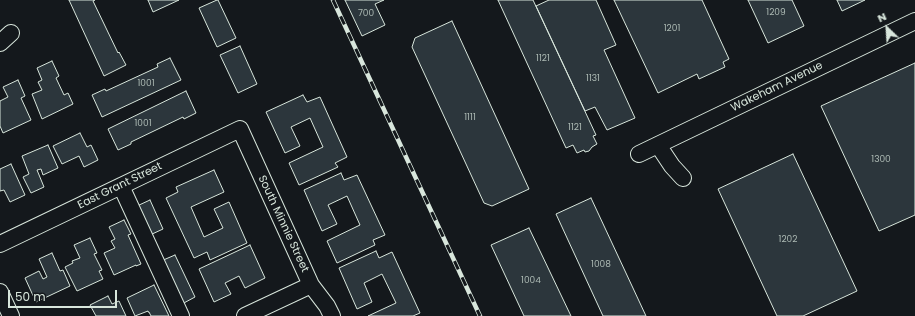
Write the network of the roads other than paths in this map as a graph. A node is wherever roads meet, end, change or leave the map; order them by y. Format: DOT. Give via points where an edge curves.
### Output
graph roads {
  1 [pos="915,21"];
  2 [pos="240,129"];
  3 [pos="658,145"];
  4 [pos="639,154"];
  5 [pos="683,178"];
  6 [pos="121,186"];
  7 [pos="0,244"];
  8 [pos="312,285"];
  9 [pos="0,292"];
  10 [pos="11,316"];
  11 [pos="181,316"];
  12 [pos="245,316"];
  13 [pos="332,316"];
  1 -- 3 [label="street, Wakeham Avenue"];
  2 -- 6 [label="street, East Grant Street"];
  2 -- 8 [label="street, South Minnie Street"];
  3 -- 4 [label="street, Wakeham Avenue"];
  3 -- 5 [label="street"];
  6 -- 7 [label="street, East Grant Street"];
  6 -- 11 [label="street"];
  8 -- 12 [label="street"];
  8 -- 13 [label="street, South Minnie Street"];
  9 -- 10 [label="street"];
}
